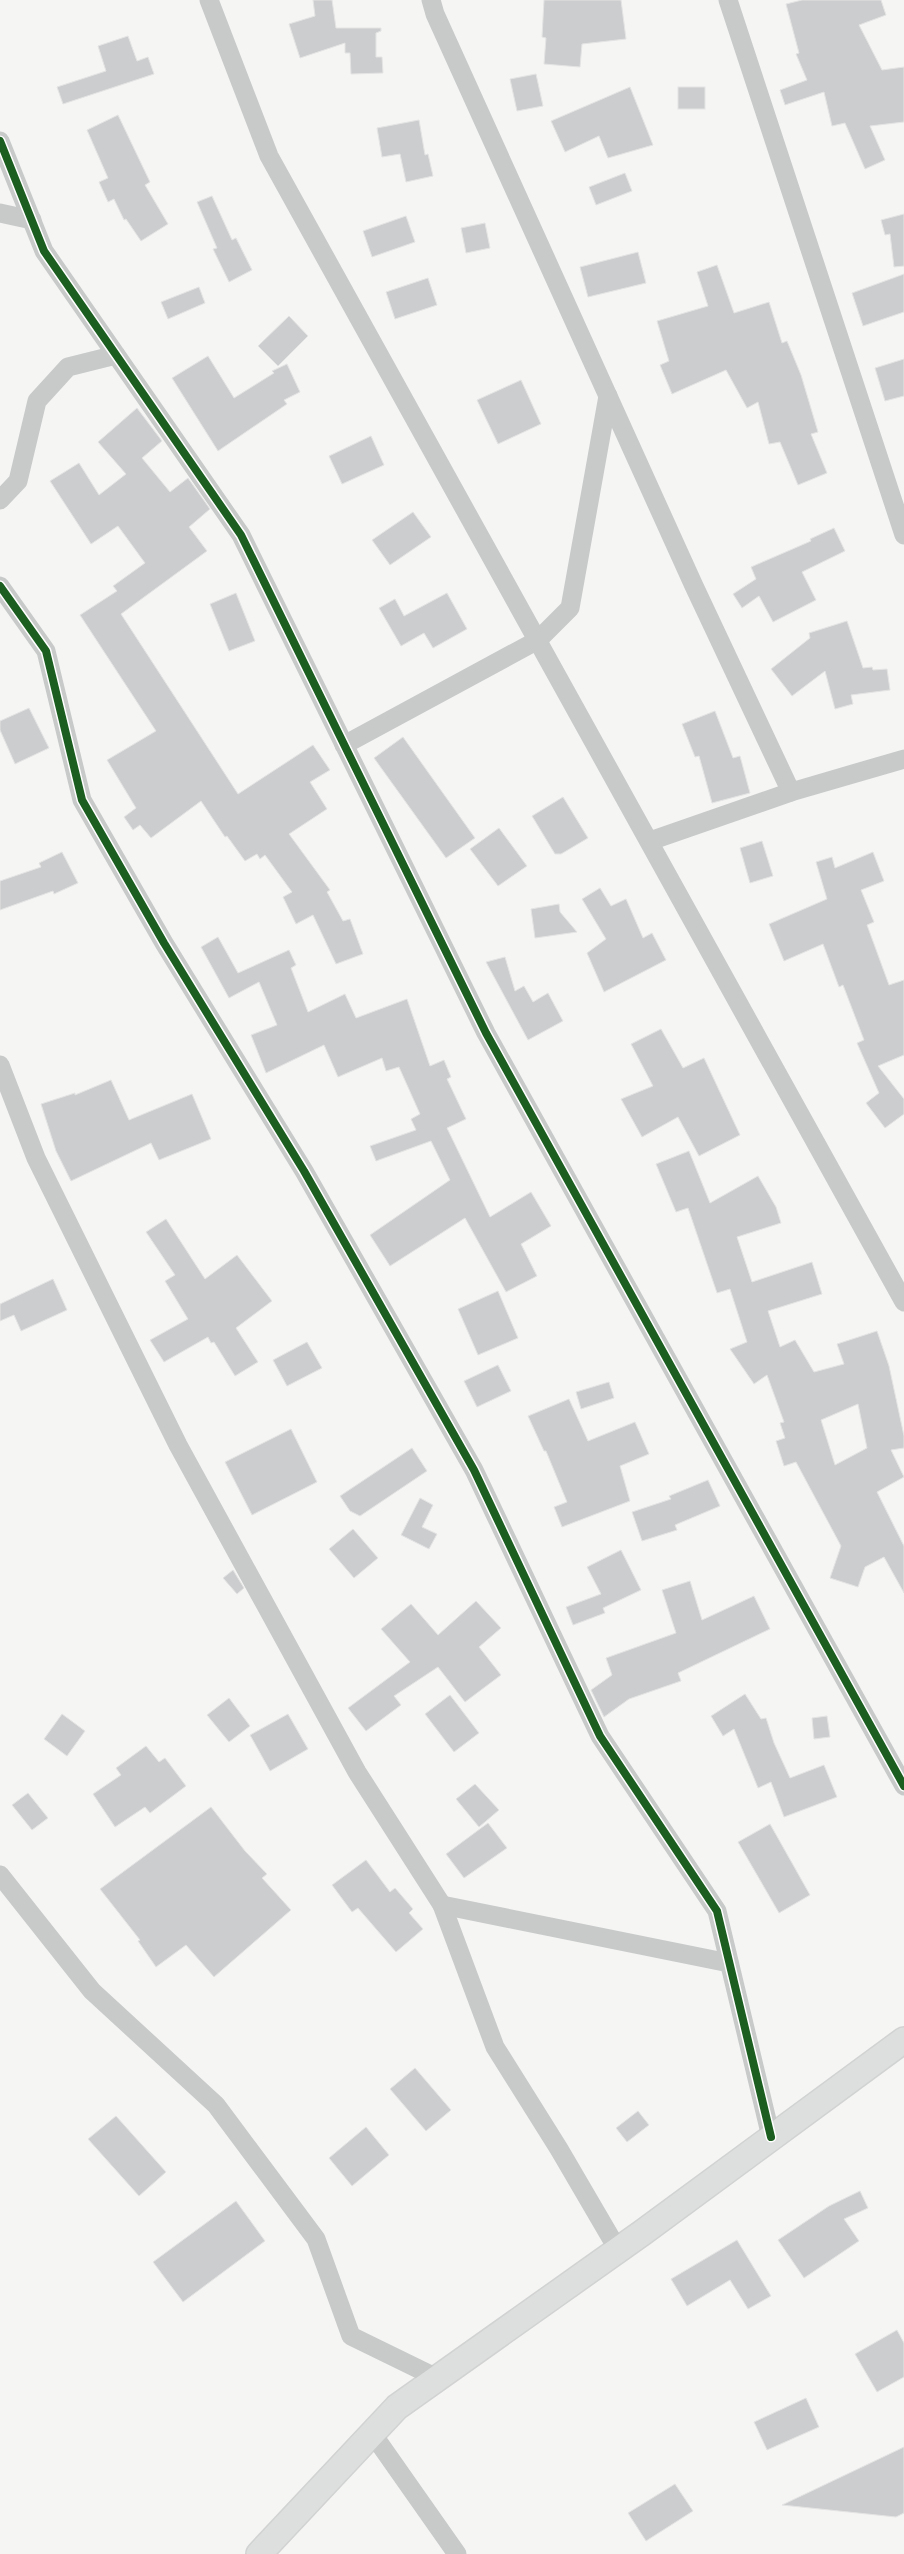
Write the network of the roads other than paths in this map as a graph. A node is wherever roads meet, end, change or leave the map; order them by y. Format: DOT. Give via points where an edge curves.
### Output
graph roads {
  1 [pos="210,0"];
  2 [pos="431,0"];
  3 [pos="728,0"];
  4 [pos="0,141"];
  5 [pos="0,213"];
  6 [pos="32,220"];
  7 [pos="116,355"];
  8 [pos="608,396"];
  9 [pos="0,500"];
  10 [pos="904,535"];
  11 [pos="0,586"];
  12 [pos="538,640"];
  13 [pos="344,745"];
  14 [pos="904,759"];
  15 [pos="791,792"];
  16 [pos="650,841"];
  17 [pos="0,1065"];
  18 [pos="904,1302"];
  19 [pos="904,1786"];
  20 [pos="0,1875"];
  21 [pos="442,1905"];
  22 [pos="729,1963"];
  23 [pos="904,2040"];
  24 [pos="771,2137"];
  25 [pos="618,2250"];
  26 [pos="437,2378"];
  27 [pos="372,2433"];
  28 [pos="259,2554"];
  29 [pos="456,2554"];
  1 -- 12 [label="street" via="268,156"];
  2 -- 8 [label="street"];
  3 -- 10 [label="street"];
  4 -- 6 [label="street"];
  5 -- 6 [label="street"];
  6 -- 7 [label="street" via="44,250"];
  7 -- 9 [label="street" via="68,367 37,401 18,481"];
  7 -- 13 [label="street" via="241,535"];
  8 -- 12 [label="street" via="570,608"];
  8 -- 15 [label="street"];
  11 -- 22 [label="street" via="46,651 82,800 164,943 304,1172 474,1470 600,1736 717,1911"];
  12 -- 13 [label="street"];
  12 -- 16 [label="street"];
  13 -- 19 [label="street" via="486,1033"];
  14 -- 15 [label="street"];
  15 -- 16 [label="street"];
  16 -- 18 [label="street"];
  17 -- 21 [label="street" via="36,1158 178,1445 357,1772"];
  20 -- 26 [label="street" via="92,1991 216,2105 316,2239 351,2336"];
  21 -- 22 [label="street"];
  21 -- 25 [label="street" via="494,2047"];
  22 -- 24 [label="street"];
  23 -- 24 [label="main road"];
  24 -- 25 [label="main road"];
  25 -- 26 [label="main road"];
  26 -- 27 [label="main road" via="397,2406"];
  27 -- 28 [label="main road"];
  27 -- 29 [label="street"];
}
